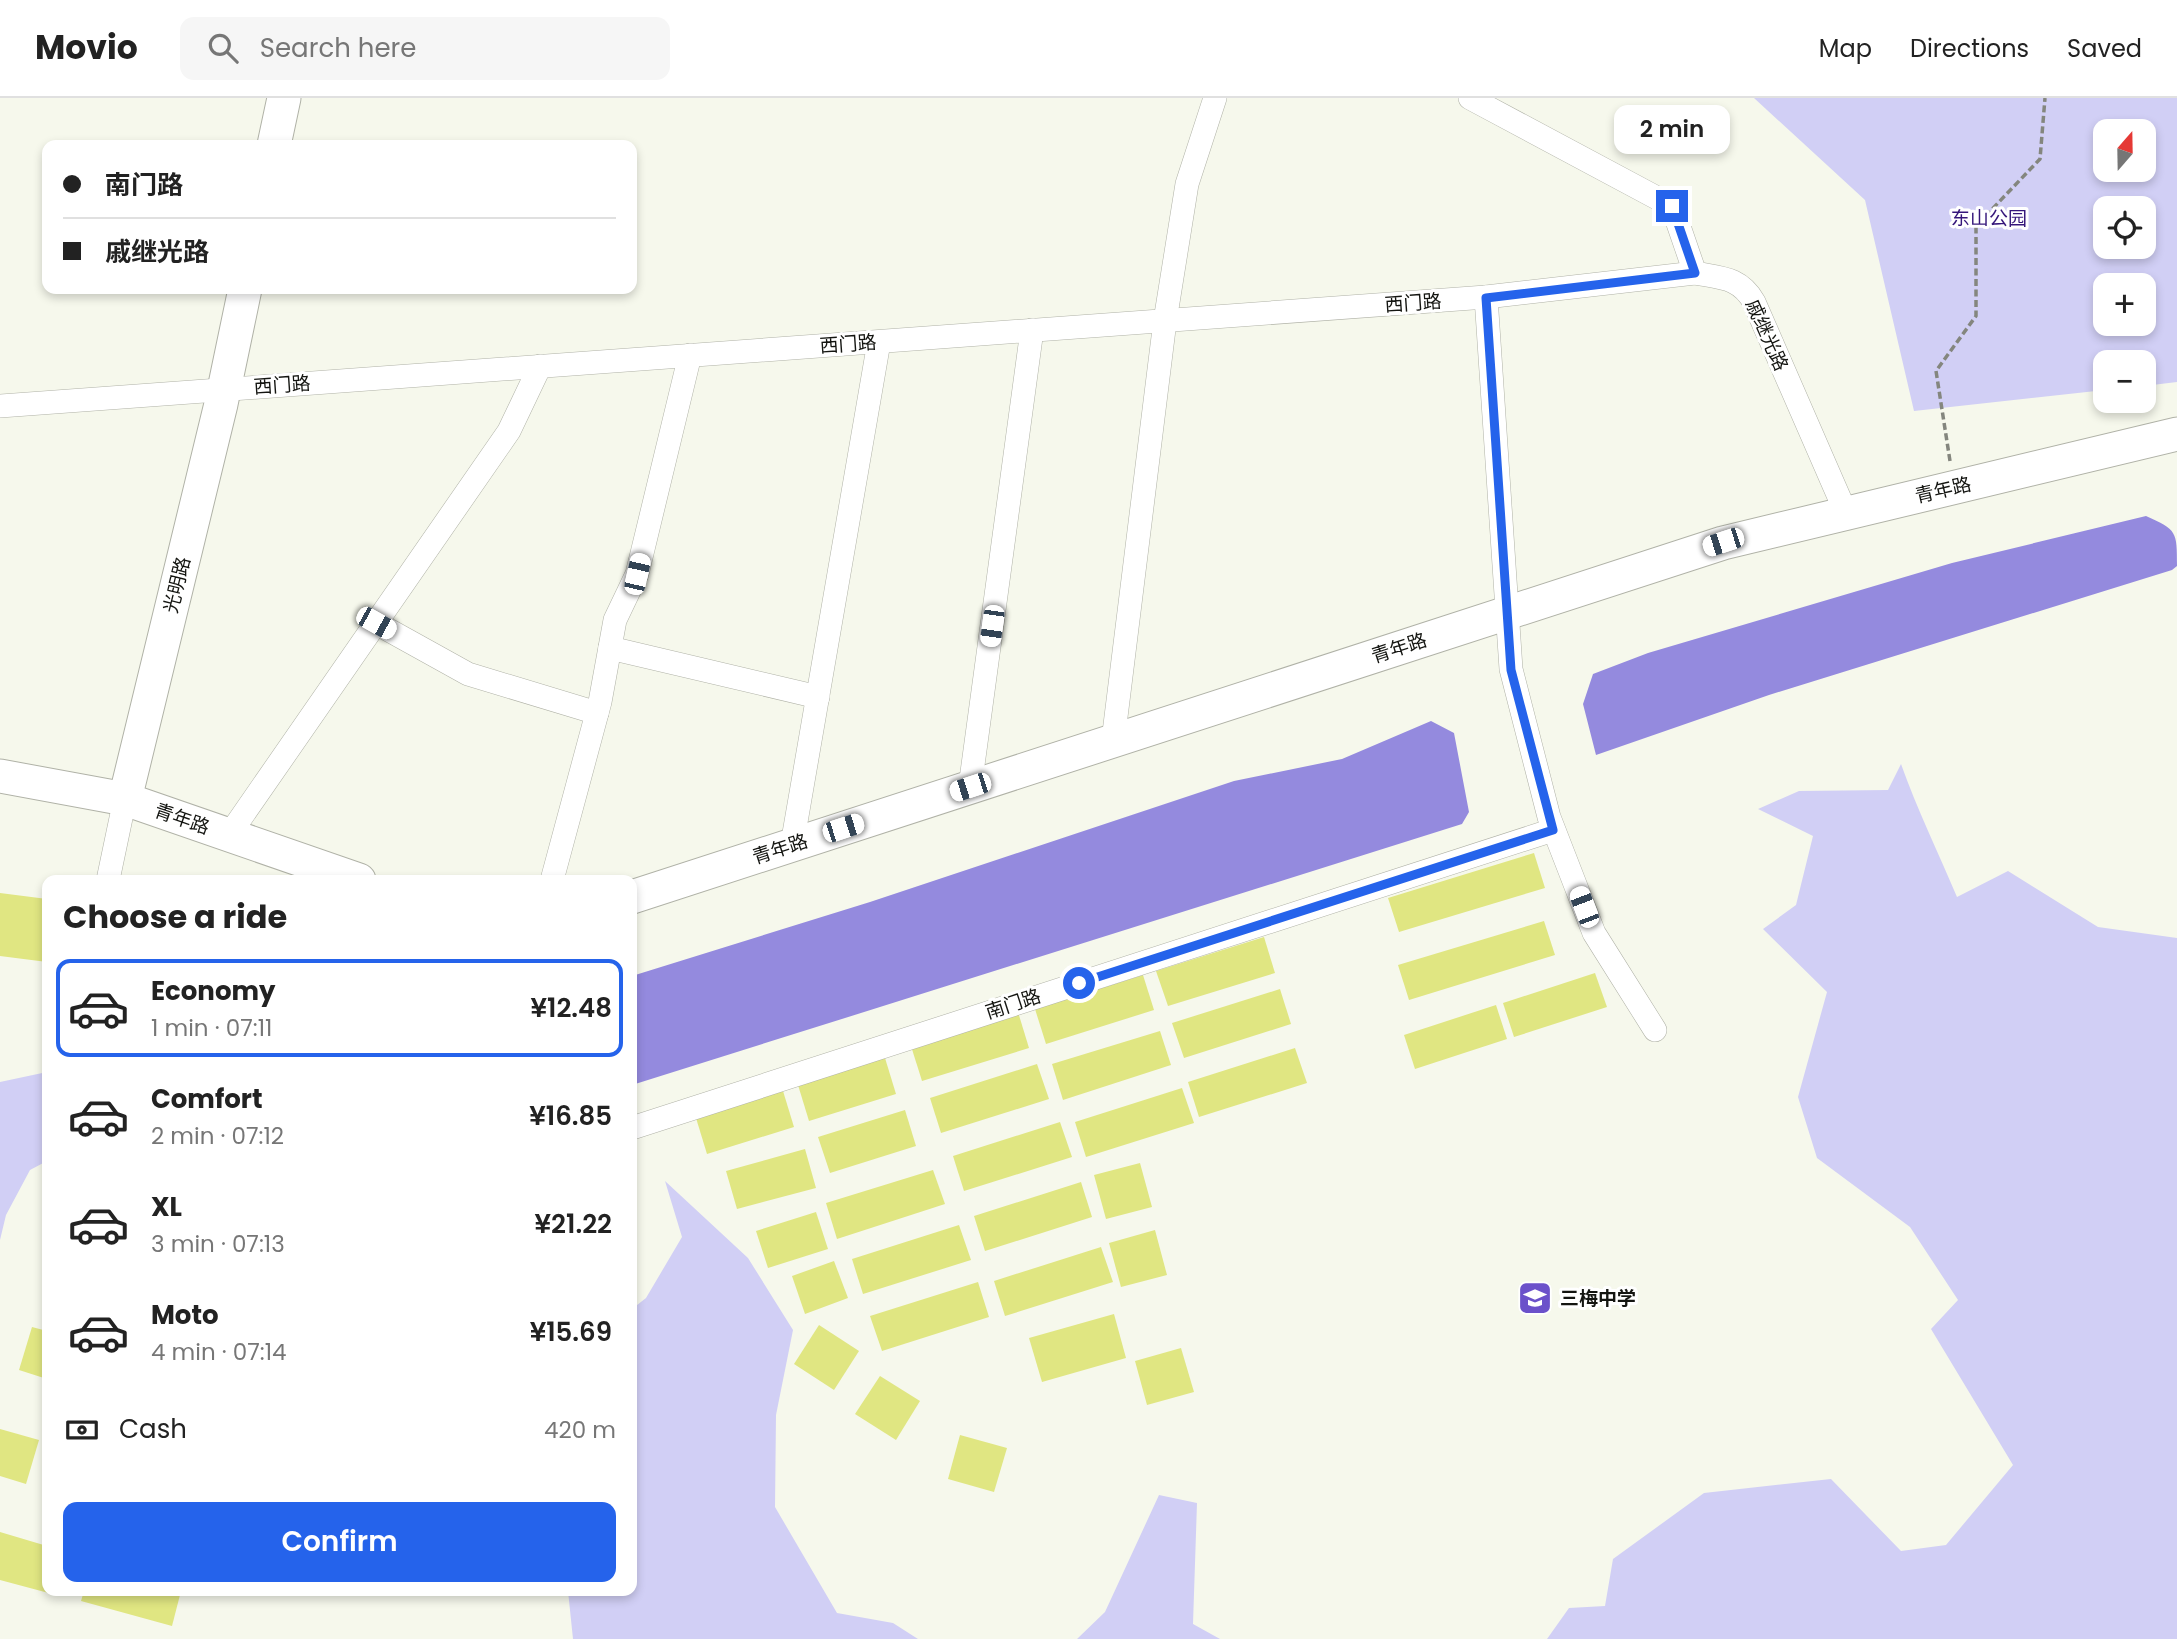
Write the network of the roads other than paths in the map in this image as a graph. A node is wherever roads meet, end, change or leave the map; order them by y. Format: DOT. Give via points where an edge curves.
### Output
graph roads {
  1 [pos="284,98"];
  2 [pos="1214,98"];
  3 [pos="1470,98"];
  4 [pos="276,140"];
  5 [pos="1695,273"];
  6 [pos="244,294"];
  7 [pos="1486,298"];
  8 [pos="1165,321"];
  9 [pos="1032,331"];
  10 [pos="880,342"];
  11 [pos="690,355"];
  12 [pos="540,366"];
  13 [pos="224,389"];
  14 [pos="0,406"];
  15 [pos="2177,434"];
  16 [pos="1846,513"];
  17 [pos="1508,612"];
  18 [pos="376,623"];
  19 [pos="610,648"];
  20 [pos="818,697"];
  21 [pos="597,713"];
  22 [pos="1113,741"];
  23 [pos="0,776"];
  24 [pos="970,787"];
  25 [pos="125,799"];
  26 [pos="1551,823"];
  27 [pos="229,835"];
  28 [pos="792,845"];
  29 [pos="109,875"];
  30 [pos="345,875"];
  31 [pos="553,875"];
  32 [pos="637,895"];
  33 [pos="1655,1030"];
  34 [pos="637,1126"];
  1 -- 4 [label="main road"];
  2 -- 8 [label="street" via="1187,184"];
  3 -- 5 [label="street" via="1672,206"];
  5 -- 7 [label="street, 西门路"];
  5 -- 16 [label="street, 戚继光路" via="1735,281 1748,291"];
  6 -- 13 [label="main road, 光明路"];
  7 -- 8 [label="street, 西门路"];
  7 -- 17 [label="street"];
  8 -- 9 [label="street, 西门路"];
  8 -- 22 [label="street"];
  9 -- 10 [label="street, 西门路"];
  9 -- 24 [label="street"];
  10 -- 11 [label="street, 西门路"];
  10 -- 20 [label="street"];
  11 -- 12 [label="street, 西门路"];
  11 -- 19 [label="street" via="637,574 615,620"];
  12 -- 13 [label="street, 西门路"];
  12 -- 18 [label="street" via="509,431"];
  13 -- 14 [label="street, 西门路"];
  13 -- 25 [label="main road, 光明路"];
  15 -- 16 [label="main road, 青年路"];
  16 -- 17 [label="main road, 青年路" via="1723,542"];
  17 -- 22 [label="main road, 青年路"];
  17 -- 26 [label="street" via="1511,670"];
  18 -- 21 [label="street" via="468,674"];
  18 -- 27 [label="street"];
  19 -- 20 [label="street"];
  19 -- 21 [label="street"];
  20 -- 28 [label="street"];
  21 -- 31 [label="street"];
  22 -- 24 [label="main road, 青年路"];
  23 -- 25 [label="main road, 青年路"];
  24 -- 28 [label="main road, 青年路"];
  25 -- 27 [label="main road, 青年路"];
  25 -- 29 [label="street, 光明路"];
  26 -- 33 [label="street" via="1594,933"];
  26 -- 34 [label="street, 南门路"];
  27 -- 30 [label="main road, 青年路"];
  28 -- 32 [label="main road, 青年路"];
}
